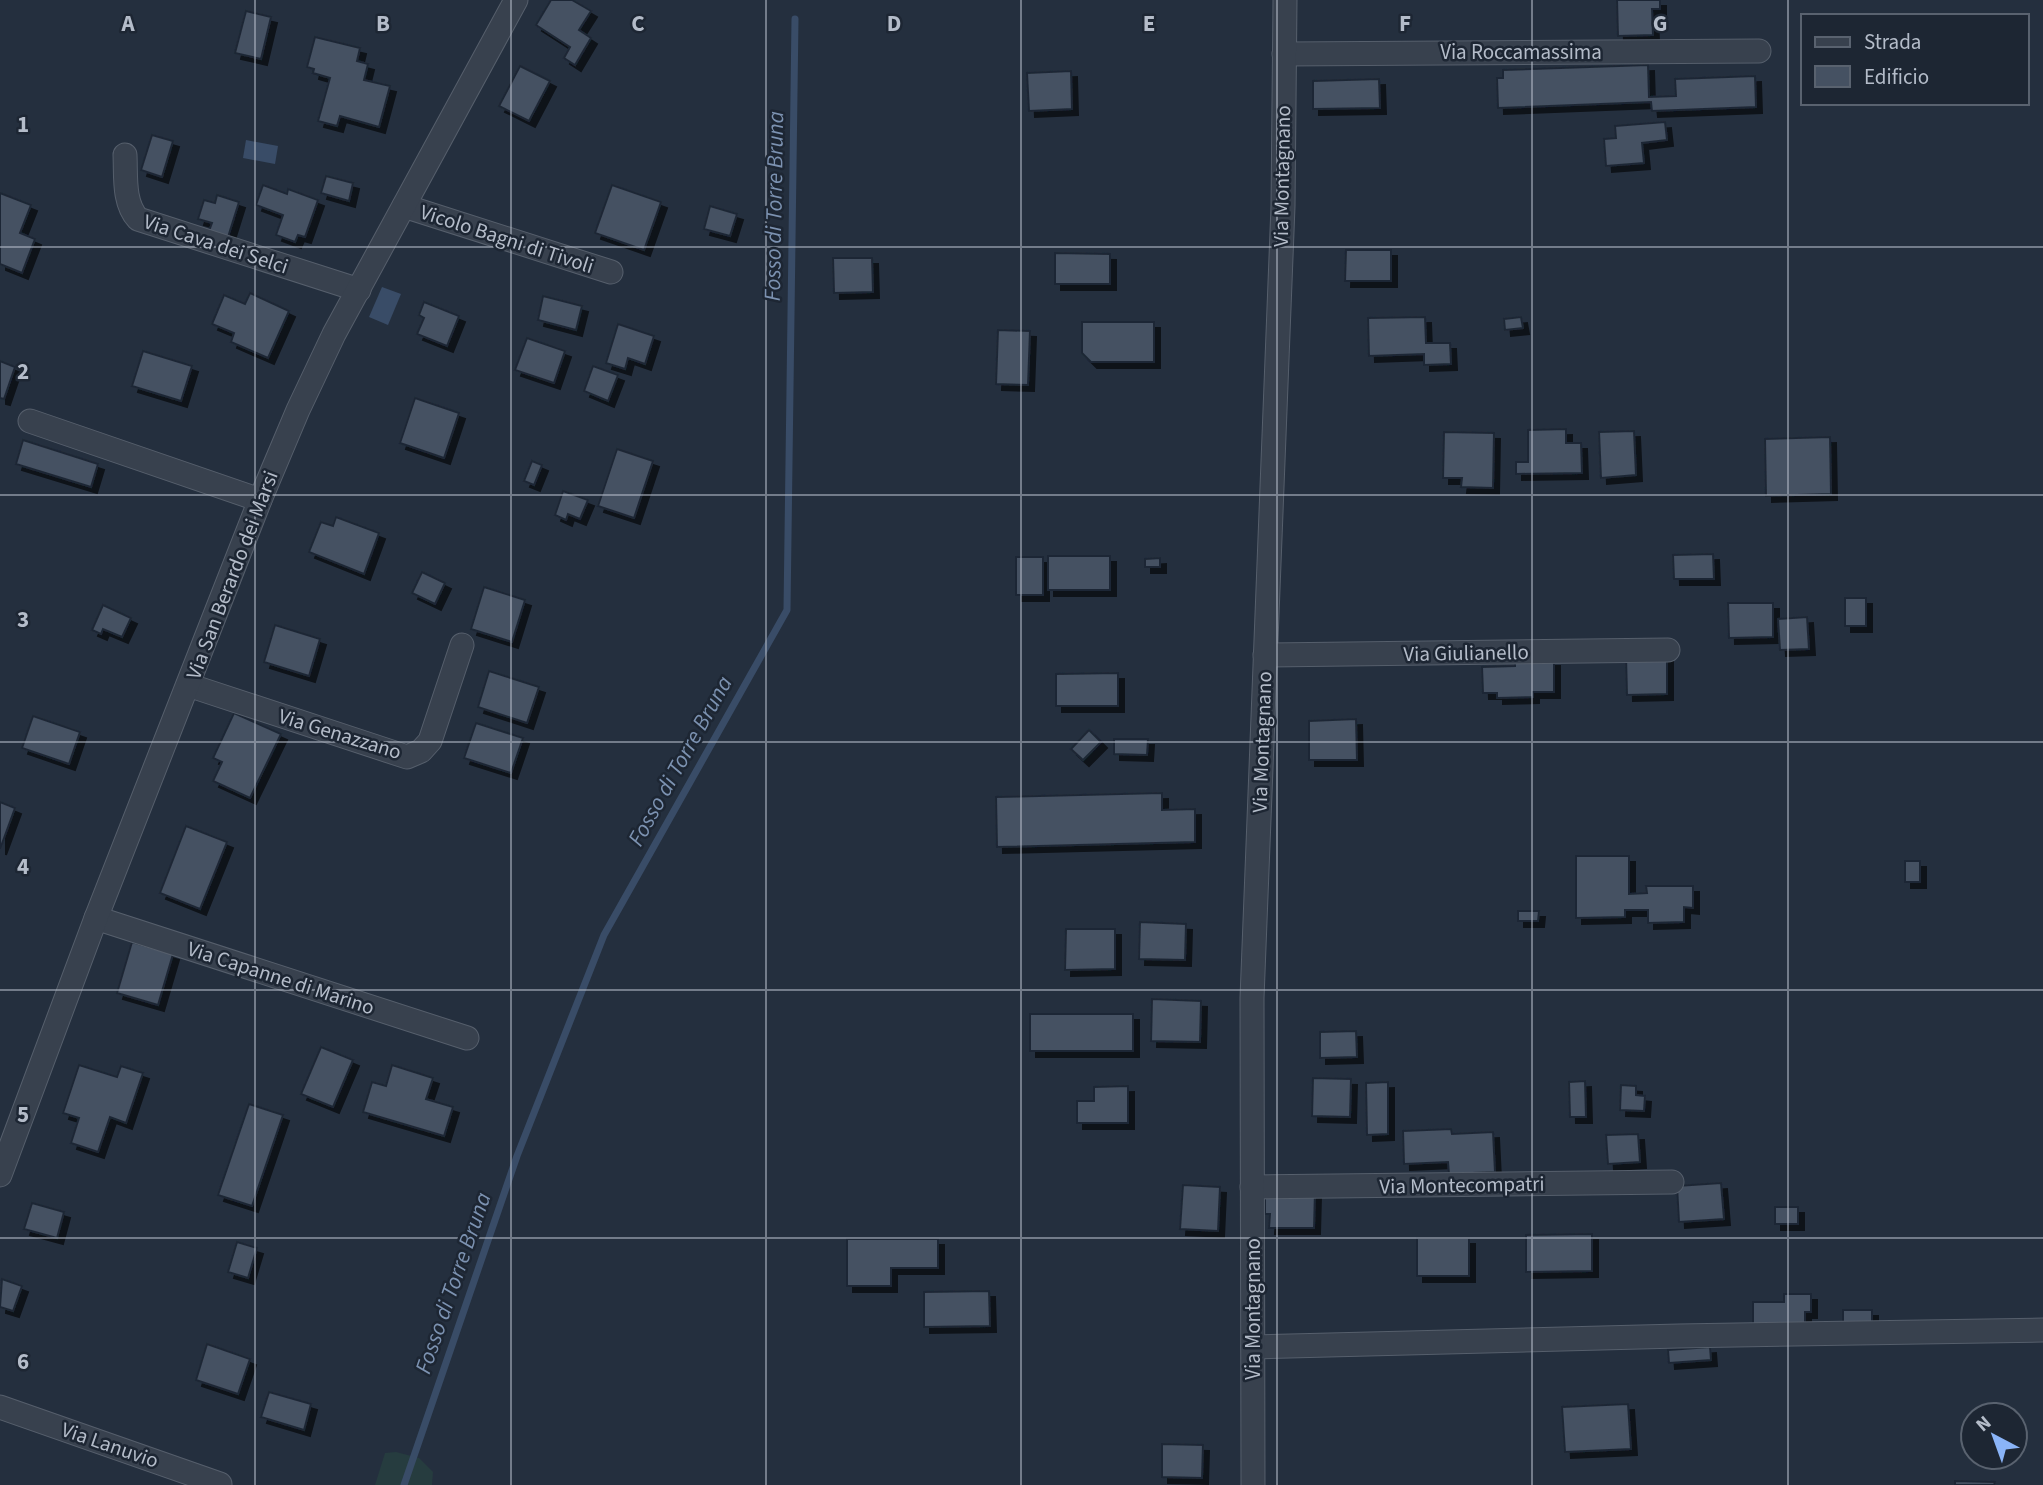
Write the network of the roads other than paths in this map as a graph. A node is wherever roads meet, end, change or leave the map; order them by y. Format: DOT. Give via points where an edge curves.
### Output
graph roads {
  1 [pos="516,0"];
  2 [pos="1285,0"];
  3 [pos="1759,51"];
  4 [pos="1284,54"];
  5 [pos="125,155"];
  6 [pos="404,206"];
  7 [pos="611,272"];
  8 [pos="359,290"];
  9 [pos="30,421"];
  10 [pos="260,500"];
  11 [pos="461,645"];
  12 [pos="1668,650"];
  13 [pos="1265,655"];
  14 [pos="188,685"];
  15 [pos="96,918"];
  16 [pos="467,1038"];
  17 [pos="6,1143"];
  18 [pos="0,1175"];
  19 [pos="1672,1182"];
  20 [pos="1252,1187"];
  21 [pos="2043,1330"];
  22 [pos="1253,1347"];
  23 [pos="0,1407"];
  24 [pos="220,1484"];
  25 [pos="1253,1485"];
  1 -- 6 [label="street, Via San Berardo dei Marsi"];
  2 -- 4 [label="street, Via Montagnano"];
  3 -- 4 [label="street, Via Roccamassima"];
  4 -- 13 [label="street, Via Montagnano" via="1283,206"];
  5 -- 8 [label="street, Via Cava dei Selci" via="127,197 138,219"];
  6 -- 7 [label="street, Vicolo Bagni di Tivoli"];
  6 -- 8 [label="street, Via San Berardo dei Marsi"];
  8 -- 10 [label="street, Via San Berardo dei Marsi" via="312,381"];
  9 -- 10 [label="street"];
  10 -- 14 [label="street, Via San Berardo dei Marsi"];
  11 -- 14 [label="street, Via Genazzano" via="430,741 407,757"];
  12 -- 13 [label="street, Via Giulianello"];
  13 -- 20 [label="street, Via Montagnano" via="1252,998"];
  14 -- 15 [label="street, Via San Berardo dei Marsi"];
  15 -- 16 [label="street, Via Capanne di Marino"];
  15 -- 17 [label="street, Via San Berardo dei Marsi"];
  17 -- 18 [label="street, Via San Berardo dei Marsi"];
  19 -- 20 [label="street, Via Montecompatri"];
  20 -- 22 [label="street, Via Montagnano"];
  21 -- 22 [label="street"];
  22 -- 25 [label="street, Via Montagnano"];
  23 -- 24 [label="street, Via Lanuvio"];
}
